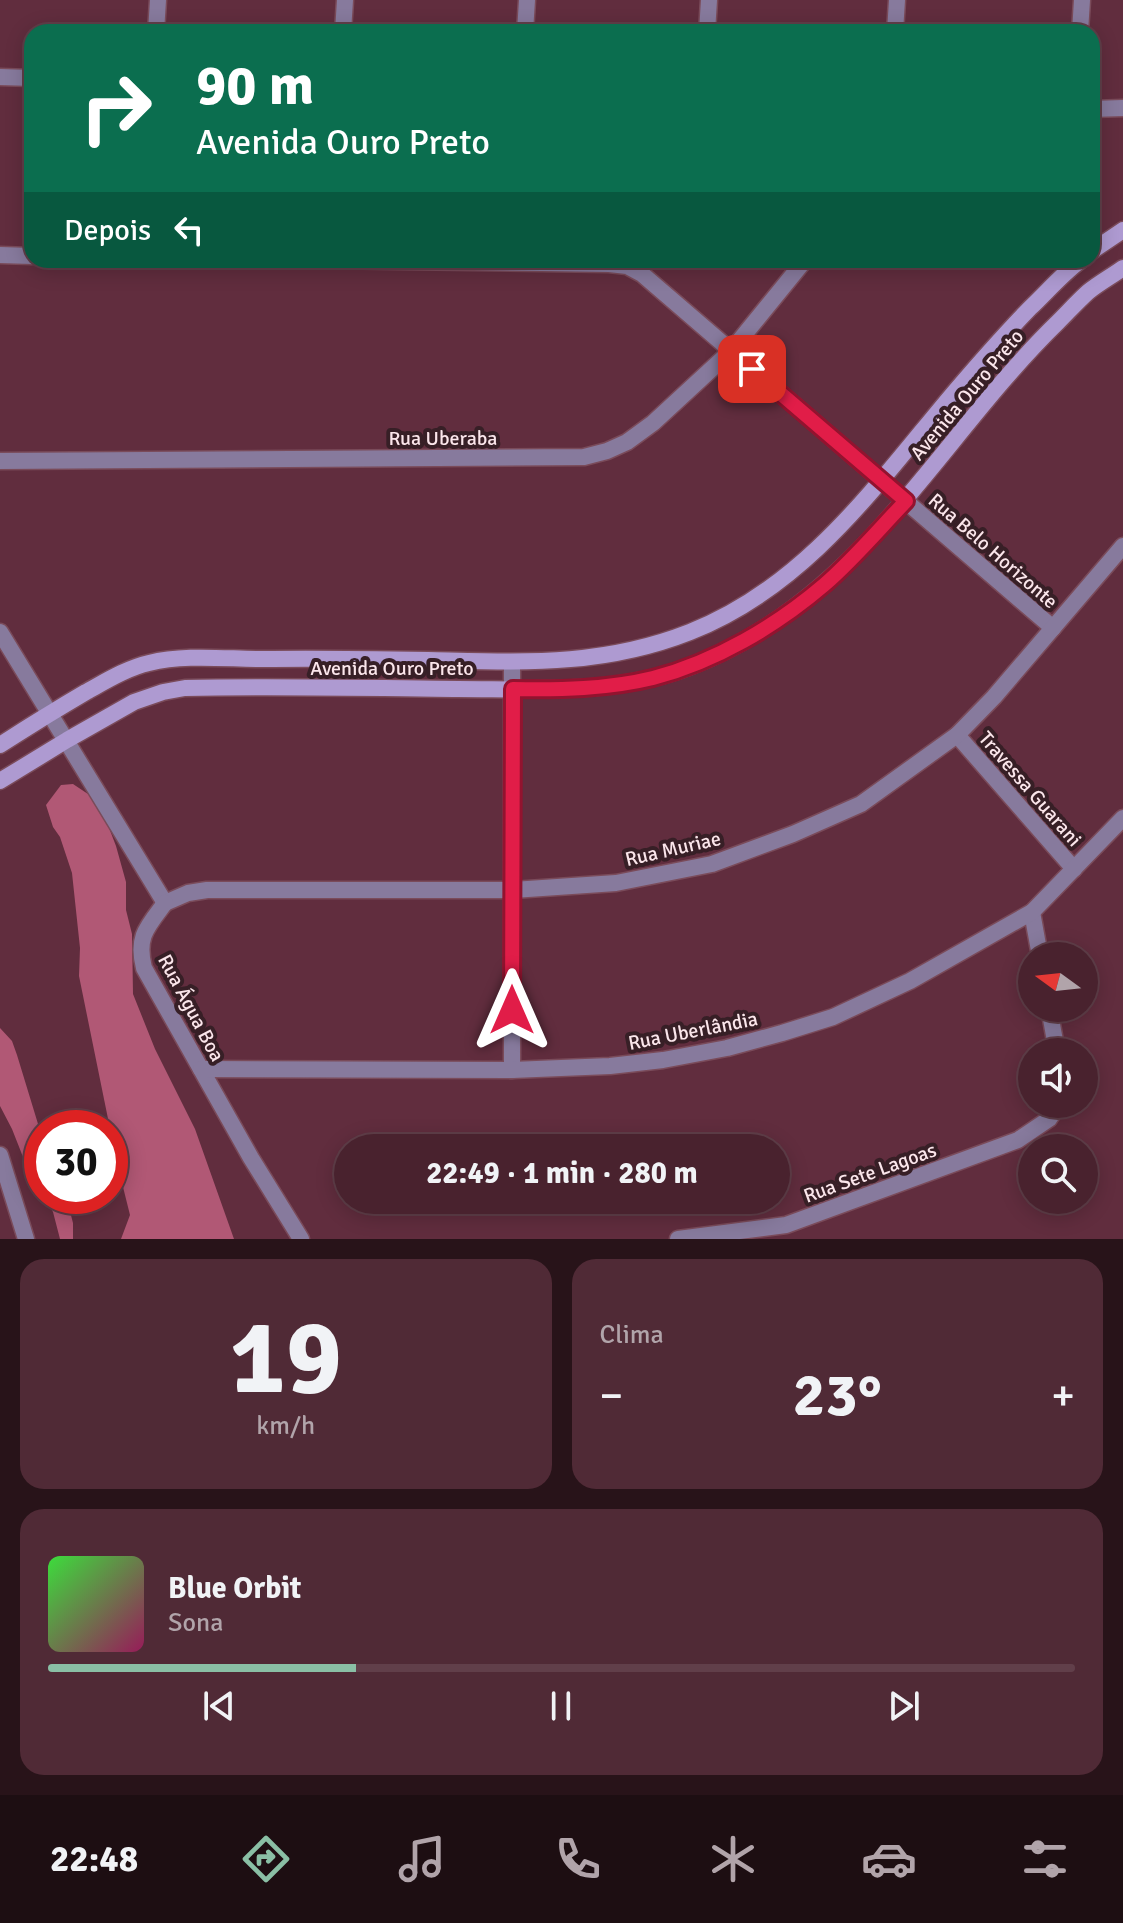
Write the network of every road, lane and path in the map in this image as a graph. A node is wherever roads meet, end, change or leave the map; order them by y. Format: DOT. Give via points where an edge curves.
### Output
graph roads {
  1 [pos="158,0"];
  2 [pos="345,0"];
  3 [pos="527,0"];
  4 [pos="709,0"];
  5 [pos="897,0"];
  6 [pos="1082,0"];
  7 [pos="156,24"];
  8 [pos="344,24"];
  9 [pos="526,24"];
  10 [pos="708,24"];
  11 [pos="896,24"];
  12 [pos="1080,24"];
  13 [pos="0,77"];
  14 [pos="24,78"];
  15 [pos="1123,108"];
  16 [pos="1100,109"];
  17 [pos="1123,230"];
  18 [pos="1100,246"];
  19 [pos="0,255"];
  20 [pos="24,256"];
  21 [pos="631,268"];
  22 [pos="798,268"];
  23 [pos="1073,268"];
  24 [pos="1123,268"];
  25 [pos="731,351"];
  26 [pos="0,461"];
  27 [pos="882,482"];
  28 [pos="906,501"];
  29 [pos="1123,546"];
  30 [pos="1053,628"];
  31 [pos="0,632"];
  32 [pos="512,662"];
  33 [pos="513,689"];
  34 [pos="50,713"];
  35 [pos="957,735"];
  36 [pos="67,740"];
  37 [pos="0,745"];
  38 [pos="0,781"];
  39 [pos="1123,818"];
  40 [pos="1074,869"];
  41 [pos="513,890"];
  42 [pos="165,903"];
  43 [pos="1032,912"];
  44 [pos="1037,942"];
  45 [pos="201,1069"];
  46 [pos="512,1070"];
  47 [pos="1050,1118"];
  48 [pos="0,1155"];
  49 [pos="785,1232"];
  50 [pos="26,1239"];
  51 [pos="301,1239"];
  52 [pos="678,1239"];
  1 -- 7 [label="street"];
  2 -- 8 [label="street"];
  3 -- 9 [label="street"];
  4 -- 10 [label="street"];
  5 -- 11 [label="street"];
  6 -- 12 [label="street"];
  13 -- 14 [label="street"];
  15 -- 16 [label="street"];
  17 -- 18 [label="street"];
  19 -- 20 [label="street"];
  21 -- 25 [label="street, Rua Belo Horizonte"];
  22 -- 25 [label="street, Rua Uberaba"];
  23 -- 27 [label="street, Avenida Ouro Preto" via="1004,335"];
  24 -- 28 [label="street, Avenida Ouro Preto" via="1088,292 1037,343"];
  25 -- 26 [label="street, Rua Uberaba" via="627,442 584,457"];
  25 -- 27 [label="street, Rua Belo Horizonte"];
  27 -- 28 [label="street, Rua Belo Horizonte"];
  27 -- 32 [label="street, Avenida Ouro Preto" via="834,533 749,604 649,646 611,655"];
  28 -- 30 [label="street, Rua Belo Horizonte"];
  28 -- 33 [label="street, Avenida Ouro Preto" via="815,592 743,641 692,666 620,684"];
  29 -- 30 [label="street, Rua Muriae"];
  30 -- 35 [label="street, Rua Muriae"];
  31 -- 34 [label="street"];
  32 -- 33 [label="street"];
  32 -- 34 [label="street, Avenida Ouro Preto" via="151,662"];
  33 -- 36 [label="street, Avenida Ouro Preto" via="185,688 134,702"];
  33 -- 41 [label="street"];
  34 -- 36 [label="street"];
  34 -- 37 [label="street, Avenida Ouro Preto"];
  35 -- 40 [label="street, Travessa Guarani"];
  35 -- 41 [label="street, Rua Muriae" via="861,804 712,864 616,883"];
  36 -- 38 [label="street, Avenida Ouro Preto"];
  36 -- 42 [label="street"];
  39 -- 40 [label="street, Rua Uberlândia"];
  40 -- 43 [label="street, Rua Uberlândia"];
  41 -- 42 [label="street, Rua Muriae" via="207,890"];
  41 -- 46 [label="street"];
  42 -- 45 [label="street, Rua Água Boa" via="142,937 140,952"];
  43 -- 44 [label="street"];
  43 -- 46 [label="street, Rua Uberlândia" via="910,981 833,1017 782,1033 663,1060"];
  45 -- 46 [label="street, Rua Uberlândia"];
  45 -- 51 [label="street, Rua Água Boa"];
  47 -- 49 [label="street, Rua Sete Lagoas" via="1018,1140"];
  48 -- 50 [label="street"];
  49 -- 52 [label="street, Rua Sete Lagoas"];
}
